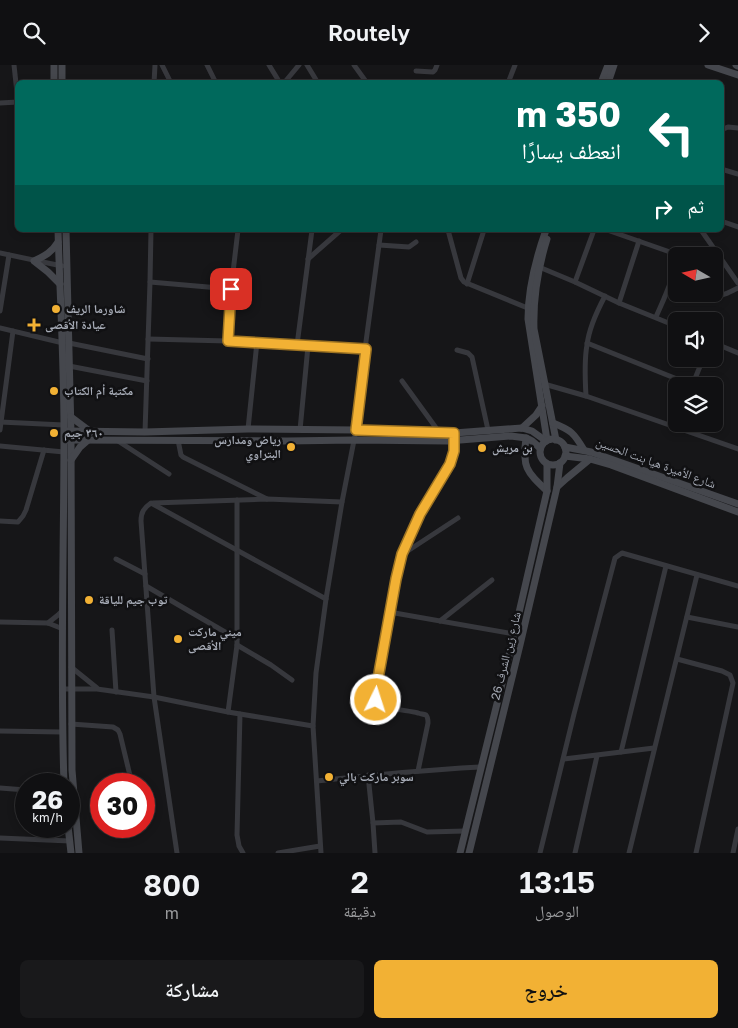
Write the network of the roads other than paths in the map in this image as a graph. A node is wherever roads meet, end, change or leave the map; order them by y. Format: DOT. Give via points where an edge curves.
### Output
graph roads {
  1 [pos="14,65"];
  2 [pos="54,65"];
  3 [pos="62,65"];
  4 [pos="155,65"];
  5 [pos="162,65"];
  6 [pos="207,65"];
  7 [pos="269,65"];
  8 [pos="299,65"];
  9 [pos="307,65"];
  10 [pos="354,65"];
  11 [pos="437,65"];
  12 [pos="515,65"];
  13 [pos="608,65"];
  14 [pos="614,65"];
  15 [pos="708,65"];
  16 [pos="416,71"];
  17 [pos="738,75"];
  18 [pos="16,80"];
  19 [pos="54,80"];
  20 [pos="62,80"];
  21 [pos="154,80"];
  22 [pos="170,80"];
  23 [pos="214,80"];
  24 [pos="278,80"];
  25 [pos="286,80"];
  26 [pos="316,80"];
  27 [pos="365,80"];
  28 [pos="509,80"];
  29 [pos="602,80"];
  30 [pos="609,80"];
  31 [pos="15,102"];
  32 [pos="0,103"];
  33 [pos="738,128"];
  34 [pos="724,129"];
  35 [pos="724,170"];
  36 [pos="738,175"];
  37 [pos="724,222"];
  38 [pos="738,227"];
  39 [pos="58,232"];
  40 [pos="66,232"];
  41 [pos="150,232"];
  42 [pos="238,232"];
  43 [pos="312,232"];
  44 [pos="339,232"];
  45 [pos="382,232"];
  46 [pos="448,232"];
  47 [pos="483,232"];
  48 [pos="545,232"];
  49 [pos="549,232"];
  50 [pos="593,232"];
  51 [pos="613,232"];
  52 [pos="701,232"];
  53 [pos="59,241"];
  54 [pos="638,241"];
  55 [pos="416,242"];
  56 [pos="379,245"];
  57 [pos="668,251"];
  58 [pos="0,253"];
  59 [pos="8,255"];
  60 [pos="308,259"];
  61 [pos="34,261"];
  62 [pos="59,265"];
  63 [pos="67,267"];
  64 [pos="539,267"];
  65 [pos="150,282"];
  66 [pos="574,282"];
  67 [pos="738,283"];
  68 [pos="60,284"];
  69 [pos="467,284"];
  70 [pos="738,288"];
  71 [pos="231,289"];
  72 [pos="668,292"];
  73 [pos="723,294"];
  74 [pos="604,296"];
  75 [pos="619,303"];
  76 [pos="531,309"];
  77 [pos="0,311"];
  78 [pos="656,317"];
  79 [pos="668,322"];
  80 [pos="0,328"];
  81 [pos="13,331"];
  82 [pos="148,339"];
  83 [pos="228,341"];
  84 [pos="258,342"];
  85 [pos="66,343"];
  86 [pos="587,343"];
  87 [pos="297,345"];
  88 [pos="308,346"];
  89 [pos="723,347"];
  90 [pos="366,349"];
  91 [pos="457,350"];
  92 [pos="738,353"];
  93 [pos="148,359"];
  94 [pos="69,366"];
  95 [pos="670,377"];
  96 [pos="146,381"];
  97 [pos="402,381"];
  98 [pos="544,384"];
  99 [pos="586,396"];
  100 [pos="542,406"];
  101 [pos="71,417"];
  102 [pos="1,422"];
  103 [pos="668,422"];
  104 [pos="553,423"];
  105 [pos="522,428"];
  106 [pos="67,429"];
  107 [pos="248,429"];
  108 [pos="0,430"];
  109 [pos="300,430"];
  110 [pos="356,430"];
  111 [pos="488,430"];
  112 [pos="91,432"];
  113 [pos="145,432"];
  114 [pos="439,432"];
  115 [pos="694,432"];
  116 [pos="454,433"];
  117 [pos="526,438"];
  118 [pos="556,439"];
  119 [pos="68,440"];
  120 [pos="89,440"];
  121 [pos="178,440"];
  122 [pos="354,440"];
  123 [pos="118,441"];
  124 [pos="454,441"];
  125 [pos="547,441"];
  126 [pos="0,446"];
  127 [pos="565,447"];
  128 [pos="540,448"];
  129 [pos="738,449"];
  130 [pos="44,450"];
  131 [pos="584,450"];
  132 [pos="64,452"];
  133 [pos="566,456"];
  134 [pos="590,459"];
  135 [pos="71,461"];
  136 [pos="560,463"];
  137 [pos="547,464"];
  138 [pos="169,474"];
  139 [pos="557,487"];
  140 [pos="547,491"];
  141 [pos="267,499"];
  142 [pos="237,500"];
  143 [pos="342,501"];
  144 [pos="151,503"];
  145 [pos="738,505"];
  146 [pos="738,512"];
  147 [pos="458,518"];
  148 [pos="0,521"];
  149 [pos="237,549"];
  150 [pos="402,554"];
  151 [pos="116,559"];
  152 [pos="666,566"];
  153 [pos="145,573"];
  154 [pos="696,575"];
  155 [pos="492,580"];
  156 [pos="146,586"];
  157 [pos="738,586"];
  158 [pos="326,599"];
  159 [pos="63,610"];
  160 [pos="389,612"];
  161 [pos="687,617"];
  162 [pos="440,621"];
  163 [pos="0,622"];
  164 [pos="48,623"];
  165 [pos="738,627"];
  166 [pos="63,629"];
  167 [pos="112,630"];
  168 [pos="514,634"];
  169 [pos="237,642"];
  170 [pos="516,644"];
  171 [pos="677,659"];
  172 [pos="71,667"];
  173 [pos="292,680"];
  174 [pos="62,689"];
  175 [pos="71,689"];
  176 [pos="97,689"];
  177 [pos="116,692"];
  178 [pos="154,697"];
  179 [pos="228,712"];
  180 [pos="240,714"];
  181 [pos="71,724"];
  182 [pos="313,726"];
  183 [pos="0,731"];
  184 [pos="62,732"];
  185 [pos="654,748"];
  186 [pos="621,752"];
  187 [pos="597,756"];
  188 [pos="564,759"];
  189 [pos="480,767"];
  190 [pos="418,771"];
  191 [pos="64,773"];
  192 [pos="129,773"];
  193 [pos="368,775"];
  194 [pos="317,781"];
  195 [pos="0,788"];
  196 [pos="15,789"];
  197 [pos="373,823"];
  198 [pos="738,829"];
  199 [pos="465,831"];
  200 [pos="0,838"];
  201 [pos="70,838"];
  202 [pos="70,841"];
  203 [pos="320,846"];
  204 [pos="71,853"];
  205 [pos="79,853"];
  206 [pos="177,853"];
  207 [pos="243,853"];
  208 [pos="278,853"];
  209 [pos="321,853"];
  210 [pos="375,853"];
  211 [pos="460,853"];
  212 [pos="469,853"];
  213 [pos="540,853"];
  214 [pos="575,853"];
  215 [pos="630,853"];
  216 [pos="696,853"];
  217 [pos="733,853"];
  1 -- 18 [label="street"];
  2 -- 19 [label="street"];
  3 -- 20 [label="street"];
  4 -- 21 [label="street"];
  5 -- 22 [label="street"];
  6 -- 23 [label="street"];
  7 -- 24 [label="street"];
  8 -- 25 [label="street"];
  9 -- 26 [label="street"];
  10 -- 27 [label="street"];
  11 -- 16 [label="street" via="433,72"];
  12 -- 28 [label="street"];
  13 -- 29 [label="street"];
  14 -- 30 [label="street"];
  15 -- 17 [label="street"];
  31 -- 32 [label="street"];
  33 -- 34 [label="street"];
  35 -- 36 [label="street"];
  37 -- 38 [label="street"];
  39 -- 53 [label="street"];
  40 -- 63 [label="street"];
  41 -- 65 [label="street"];
  42 -- 71 [label="street"];
  43 -- 60 [label="street"];
  44 -- 60 [label="street"];
  45 -- 56 [label="street"];
  46 -- 69 [label="street" via="460,278"];
  47 -- 69 [label="street"];
  48 -- 76 [label="street" via="537,256"];
  49 -- 64 [label="street"];
  50 -- 66 [label="street"];
  51 -- 54 [label="street"];
  52 -- 67 [label="street"];
  53 -- 61 [label="street" via="49,253"];
  53 -- 62 [label="street"];
  54 -- 57 [label="street"];
  54 -- 75 [label="street"];
  55 -- 56 [label="street" via="409,247"];
  56 -- 90 [label="street"];
  58 -- 59 [label="street"];
  59 -- 61 [label="street"];
  59 -- 77 [label="street"];
  60 -- 87 [label="street"];
  61 -- 62 [label="street"];
  61 -- 68 [label="street"];
  62 -- 63 [label="street"];
  62 -- 68 [label="street"];
  63 -- 85 [label="street"];
  64 -- 66 [label="street"];
  64 -- 76 [label="street"];
  65 -- 71 [label="street"];
  65 -- 82 [label="street"];
  66 -- 74 [label="street"];
  68 -- 85 [label="street"];
  69 -- 76 [label="street"];
  70 -- 73 [label="street"];
  71 -- 83 [label="street"];
  72 -- 78 [label="street"];
  74 -- 75 [label="street"];
  74 -- 86 [label="street"];
  75 -- 78 [label="street"];
  76 -- 98 [label="street"];
  76 -- 100 [label="street" via="529,329"];
  78 -- 79 [label="street"];
  80 -- 81 [label="street"];
  81 -- 85 [label="street"];
  81 -- 102 [label="street"];
  82 -- 83 [label="street"];
  82 -- 93 [label="street"];
  83 -- 84 [label="street"];
  84 -- 87 [label="street"];
  84 -- 107 [label="street"];
  85 -- 93 [label="street"];
  85 -- 94 [label="street"];
  85 -- 106 [label="street"];
  86 -- 95 [label="street"];
  86 -- 99 [label="street"];
  87 -- 88 [label="street"];
  88 -- 90 [label="street"];
  88 -- 109 [label="street"];
  89 -- 92 [label="street"];
  90 -- 110 [label="street"];
  91 -- 111 [label="street" via="472,357"];
  93 -- 96 [label="street"];
  94 -- 96 [label="street"];
  94 -- 101 [label="street"];
  96 -- 113 [label="street"];
  97 -- 114 [label="street"];
  98 -- 99 [label="street"];
  98 -- 104 [label="street"];
  99 -- 103 [label="street"];
  100 -- 105 [label="street"];
  100 -- 125 [label="street"];
  101 -- 106 [label="street"];
  101 -- 112 [label="street"];
  102 -- 106 [label="street"];
  102 -- 108 [label="street"];
  104 -- 118 [label="street"];
  104 -- 131 [label="street" via="570,430"];
  105 -- 111 [label="street"];
  105 -- 125 [label="street"];
  106 -- 112 [label="street"];
  106 -- 119 [label="street"];
  107 -- 109 [label="street"];
  107 -- 113 [label="street"];
  109 -- 110 [label="street"];
  110 -- 114 [label="street"];
  110 -- 122 [label="street"];
  111 -- 116 [label="street"];
  112 -- 113 [label="street"];
  114 -- 116 [label="street"];
  115 -- 129 [label="street"];
  116 -- 124 [label="street"];
  117 -- 124 [label="street" via="511,436"];
  117 -- 128 [label="street"];
  117 -- 140 [label="street" via="525,464"];
  118 -- 125 [label="street"];
  118 -- 127 [label="street"];
  119 -- 120 [label="street"];
  119 -- 132 [label="street"];
  119 -- 135 [label="street"];
  120 -- 123 [label="street"];
  120 -- 135 [label="street"];
  121 -- 122 [label="street"];
  121 -- 123 [label="street"];
  121 -- 141 [label="street" via="183,457"];
  122 -- 124 [label="street"];
  122 -- 143 [label="street"];
  123 -- 138 [label="street"];
  124 -- 150 [label="street" via="450,464 420,514"];
  125 -- 128 [label="street"];
  126 -- 130 [label="street"];
  127 -- 131 [label="street, شارع الأميرة هيا بنت الحسين"];
  127 -- 133 [label="street"];
  128 -- 137 [label="street" via="542,459"];
  130 -- 132 [label="street"];
  130 -- 148 [label="street" via="23,517 18,522"];
  131 -- 145 [label="street, شارع الأميرة هيا بنت الحسين"];
  132 -- 159 [label="street"];
  133 -- 134 [label="street, شارع الأميرة هيا بنت الحسين"];
  133 -- 136 [label="street"];
  134 -- 139 [label="street"];
  134 -- 146 [label="street, شارع الأميرة هيا بنت الحسين"];
  135 -- 172 [label="street"];
  136 -- 137 [label="street"];
  136 -- 139 [label="street, شارع زين الشرف 26"];
  137 -- 140 [label="street, شارع زين الشرف 26"];
  139 -- 170 [label="street, شارع زين الشرف 26"];
  140 -- 168 [label="street, شارع زين الشرف 26"];
  141 -- 142 [label="street"];
  141 -- 143 [label="street"];
  142 -- 144 [label="street"];
  142 -- 149 [label="street"];
  143 -- 158 [label="street"];
  144 -- 149 [label="street"];
  144 -- 153 [label="street" via="141,515"];
  147 -- 150 [label="street"];
  149 -- 158 [label="street"];
  149 -- 169 [label="street"];
  150 -- 160 [label="street"];
  151 -- 153 [label="street"];
  152 -- 154 [label="street"];
  152 -- 186 [label="street"];
  152 -- 188 [label="street" via="622,553 615,558"];
  153 -- 156 [label="street"];
  154 -- 157 [label="street"];
  154 -- 161 [label="street"];
  155 -- 162 [label="street"];
  156 -- 169 [label="street"];
  156 -- 178 [label="street"];
  158 -- 182 [label="street"];
  159 -- 164 [label="street"];
  159 -- 166 [label="street"];
  160 -- 162 [label="street"];
  160 -- 190 [label="street" via="375,695 380,705 426,715 427,729"];
  161 -- 165 [label="street"];
  161 -- 171 [label="street"];
  162 -- 168 [label="street"];
  163 -- 164 [label="street"];
  164 -- 166 [label="street"];
  166 -- 174 [label="street"];
  167 -- 177 [label="street"];
  168 -- 170 [label="street, شارع زين الشرف 26"];
  169 -- 173 [label="street"];
  169 -- 179 [label="street"];
  170 -- 189 [label="street, شارع زين الشرف 26"];
  170 -- 212 [label="street, شارع زين الشرف 26"];
  171 -- 185 [label="street"];
  171 -- 216 [label="street" via="722,671 730,675 733,683"];
  172 -- 175 [label="street"];
  172 -- 176 [label="street"];
  174 -- 175 [label="street"];
  174 -- 184 [label="street"];
  175 -- 176 [label="street"];
  175 -- 181 [label="street"];
  176 -- 177 [label="street"];
  177 -- 178 [label="street"];
  178 -- 179 [label="street"];
  178 -- 206 [label="street"];
  179 -- 180 [label="street"];
  180 -- 182 [label="street"];
  180 -- 207 [label="street" via="237,835"];
  181 -- 192 [label="street" via="118,730"];
  181 -- 205 [label="street"];
  182 -- 194 [label="street"];
  183 -- 184 [label="street"];
  184 -- 191 [label="street"];
  185 -- 186 [label="street"];
  185 -- 215 [label="street"];
  186 -- 187 [label="street"];
  187 -- 188 [label="street"];
  187 -- 214 [label="street"];
  188 -- 213 [label="street"];
  189 -- 190 [label="street"];
  189 -- 199 [label="street, شارع زين الشرف 26"];
  190 -- 193 [label="street"];
  193 -- 194 [label="street"];
  193 -- 197 [label="street"];
  194 -- 203 [label="street"];
  195 -- 196 [label="street"];
  197 -- 199 [label="street" via="401,822 427,832"];
  197 -- 210 [label="street"];
  198 -- 217 [label="street"];
  199 -- 211 [label="street, شارع زين الشرف 26"];
  200 -- 202 [label="street"];
  201 -- 202 [label="street"];
  202 -- 204 [label="street"];
  203 -- 208 [label="street"];
  203 -- 209 [label="street"];
}
